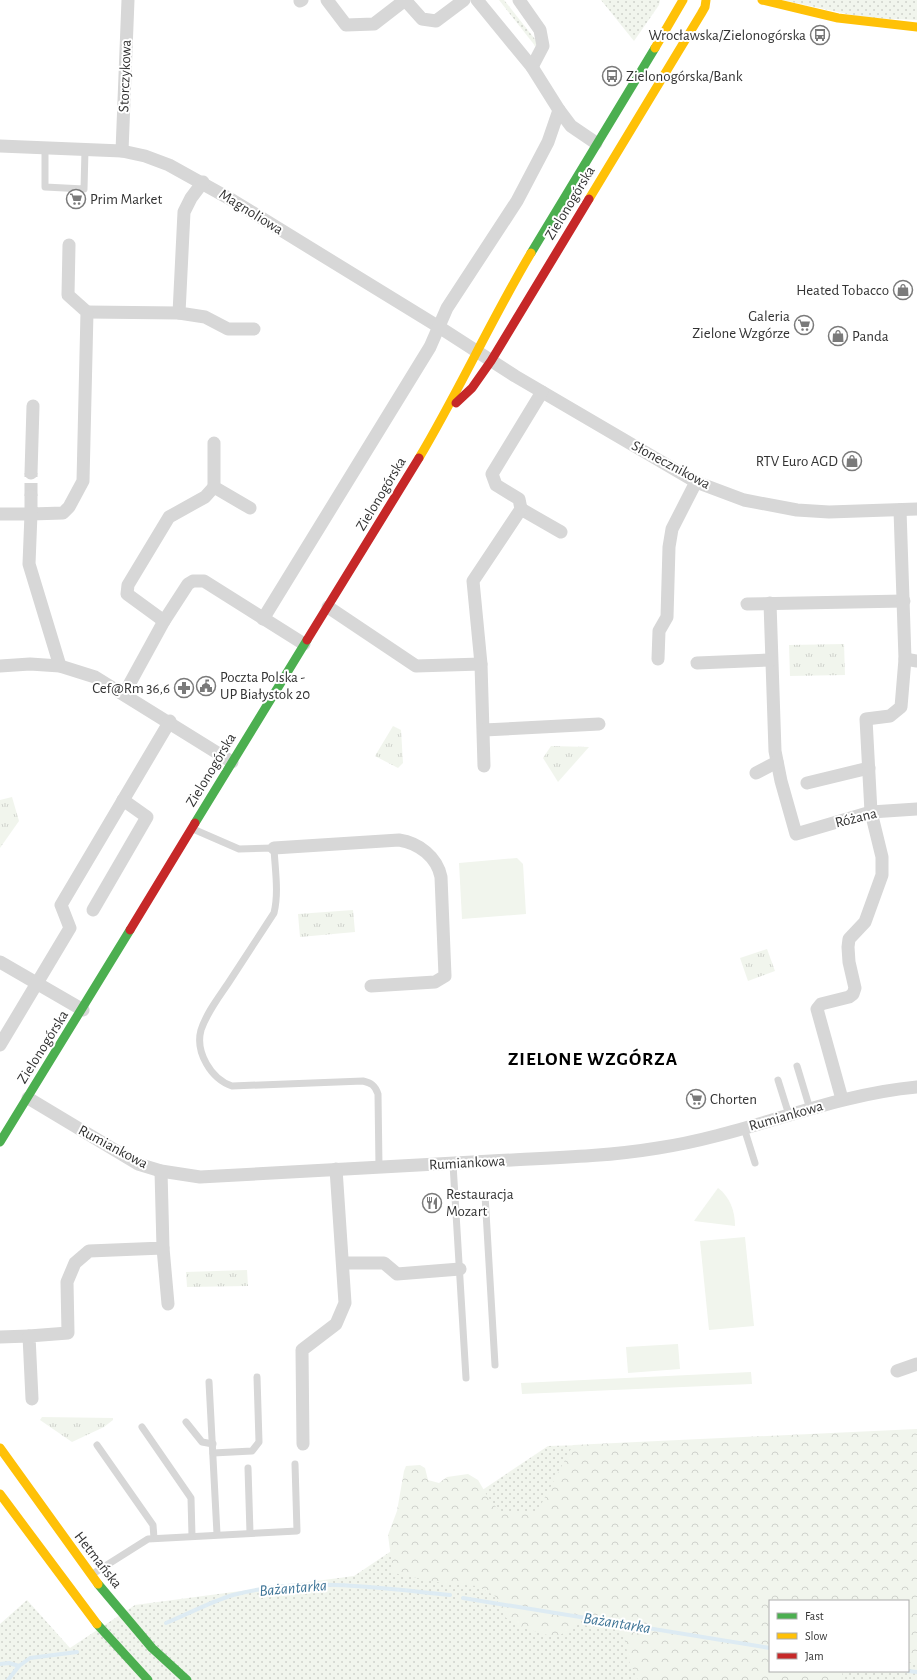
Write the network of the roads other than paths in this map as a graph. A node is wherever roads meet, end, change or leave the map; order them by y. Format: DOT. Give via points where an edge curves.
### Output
graph roads {
  1 [pos="128,0"];
  2 [pos="327,0"];
  3 [pos="464,0"];
  4 [pos="477,0"];
  5 [pos="519,0"];
  6 [pos="682,0"];
  7 [pos="706,0"];
  8 [pos="762,0"];
  9 [pos="917,27"];
  10 [pos="532,68"];
  11 [pos="559,110"];
  12 [pos="596,143"];
  13 [pos="0,146"];
  14 [pos="45,148"];
  15 [pos="85,150"];
  16 [pos="122,151"];
  17 [pos="576,176"];
  18 [pos="203,182"];
  19 [pos="587,192"];
  20 [pos="69,245"];
  21 [pos="87,312"];
  22 [pos="179,313"];
  23 [pos="439,327"];
  24 [pos="254,329"];
  25 [pos="476,351"];
  26 [pos="491,362"];
  27 [pos="542,392"];
  28 [pos="33,406"];
  29 [pos="446,413"];
  30 [pos="214,443"];
  31 [pos="31,473"];
  32 [pos="696,482"];
  33 [pos="214,487"];
  34 [pos="31,496"];
  35 [pos="250,508"];
  36 [pos="521,509"];
  37 [pos="917,509"];
  38 [pos="900,510"];
  39 [pos="0,514"];
  40 [pos="31,514"];
  41 [pos="561,532"];
  42 [pos="904,602"];
  43 [pos="770,603"];
  44 [pos="747,604"];
  45 [pos="328,607"];
  46 [pos="263,619"];
  47 [pos="164,621"];
  48 [pos="304,644"];
  49 [pos="658,659"];
  50 [pos="771,660"];
  51 [pos="911,660"];
  52 [pos="697,663"];
  53 [pos="481,664"];
  54 [pos="0,666"];
  55 [pos="60,666"];
  56 [pos="124,694"];
  57 [pos="170,722"];
  58 [pos="599,724"];
  59 [pos="484,730"];
  60 [pos="232,762"];
  61 [pos="777,762"];
  62 [pos="484,766"];
  63 [pos="869,768"];
  64 [pos="756,773"];
  65 [pos="807,783"];
  66 [pos="123,800"];
  67 [pos="917,809"];
  68 [pos="872,812"];
  69 [pos="193,828"];
  70 [pos="274,848"];
  71 [pos="93,910"];
  72 [pos="0,962"];
  73 [pos="36,983"];
  74 [pos="371,986"];
  75 [pos="83,1010"];
  76 [pos="0,1046"];
  77 [pos="797,1066"];
  78 [pos="778,1080"];
  79 [pos="917,1088"];
  80 [pos="28,1098"];
  81 [pos="842,1100"];
  82 [pos="810,1109"];
  83 [pos="789,1115"];
  84 [pos="744,1128"];
  85 [pos="0,1142"];
  86 [pos="755,1162"];
  87 [pos="453,1164"];
  88 [pos="379,1167"];
  89 [pos="336,1169"];
  90 [pos="161,1171"];
  91 [pos="455,1194"];
  92 [pos="163,1248"];
  93 [pos="342,1263"];
  94 [pos="460,1270"];
  95 [pos="168,1304"];
  96 [pos="29,1336"];
  97 [pos="0,1337"];
  98 [pos="917,1364"];
  99 [pos="496,1365"];
  100 [pos="897,1371"];
  101 [pos="257,1377"];
  102 [pos="466,1378"];
  103 [pos="210,1382"];
  104 [pos="32,1399"];
  105 [pos="186,1422"];
  106 [pos="142,1427"];
  107 [pos="213,1444"];
  108 [pos="303,1444"];
  109 [pos="97,1445"];
  110 [pos="0,1448"];
  111 [pos="213,1454"];
  112 [pos="295,1464"];
  113 [pos="248,1468"];
  114 [pos="0,1494"];
  115 [pos="250,1533"];
  116 [pos="217,1534"];
  117 [pos="192,1536"];
  118 [pos="154,1538"];
  119 [pos="85,1579"];
  120 [pos="69,1592"];
  121 [pos="148,1680"];
  122 [pos="186,1680"];
  1 -- 16 [label="street, Storczykowa"];
  2 -- 3 [label="street" via="346,25 374,24 405,0 422,19 436,21"];
  4 -- 10 [label="street"];
  5 -- 10 [label="street" via="540,30 543,46"];
  6 -- 12 [label="street, Zielonogórska"];
  7 -- 19 [label="street, Zielonogórska" via="703,10"];
  8 -- 9 [label="street" via="825,16"];
  10 -- 11 [label="street"];
  11 -- 12 [label="street" via="571,126"];
  11 -- 23 [label="street" via="548,142 517,201 447,308"];
  12 -- 17 [label="street, Zielonogórska"];
  13 -- 14 [label="street, Magnoliowa"];
  14 -- 15 [label="street, Magnoliowa"];
  14 -- 15 [label="lane" via="45,187 84,189"];
  15 -- 16 [label="street, Magnoliowa"];
  16 -- 18 [label="street, Magnoliowa" via="169,164"];
  17 -- 19 [label="lane"];
  17 -- 25 [label="street, Zielonogórska"];
  18 -- 22 [label="street" via="184,212"];
  18 -- 23 [label="street, Magnoliowa"];
  19 -- 26 [label="street, Zielonogórska"];
  20 -- 21 [label="street" via="68,295"];
  21 -- 22 [label="street"];
  21 -- 40 [label="street" via="83,481 63,513"];
  22 -- 24 [label="street" via="206,317 228,329"];
  23 -- 25 [label="street, Magnoliowa"];
  23 -- 46 [label="street" via="430,347"];
  25 -- 26 [label="street, Magnoliowa"];
  25 -- 29 [label="street, Zielonogórska"];
  26 -- 27 [label="street, Słonecznikowa"];
  26 -- 29 [label="street, Zielonogórska" via="472,388"];
  27 -- 32 [label="street, Słonecznikowa"];
  27 -- 36 [label="street" via="492,474 496,485 519,499"];
  28 -- 31 [label="street"];
  29 -- 45 [label="street, Zielonogórska"];
  30 -- 33 [label="street"];
  32 -- 38 [label="street, Słonecznikowa" via="744,500 797,510"];
  32 -- 49 [label="street" via="672,529 669,547 668,617 659,631"];
  33 -- 35 [label="street"];
  33 -- 47 [label="street" via="205,497 169,517 128,584 127,594 130,598"];
  34 -- 40 [label="street"];
  36 -- 41 [label="street"];
  36 -- 53 [label="street" via="473,582"];
  37 -- 38 [label="street, Słonecznikowa"];
  38 -- 42 [label="street"];
  39 -- 40 [label="street"];
  40 -- 55 [label="street" via="29,564"];
  42 -- 43 [label="street"];
  42 -- 51 [label="street"];
  43 -- 44 [label="street"];
  43 -- 50 [label="street"];
  45 -- 48 [label="street, Zielonogórska"];
  45 -- 53 [label="street" via="416,666"];
  46 -- 47 [label="street" via="199,580 188,584"];
  46 -- 48 [label="street"];
  47 -- 56 [label="street"];
  48 -- 60 [label="street, Zielonogórska"];
  50 -- 52 [label="street"];
  50 -- 61 [label="street"];
  51 -- 63 [label="street" via="901,707 890,716 866,719"];
  53 -- 59 [label="street"];
  54 -- 55 [label="street"];
  55 -- 56 [label="street" via="95,677"];
  56 -- 57 [label="street"];
  57 -- 60 [label="street"];
  57 -- 66 [label="street"];
  58 -- 59 [label="street"];
  59 -- 62 [label="street"];
  60 -- 69 [label="street, Zielonogórska"];
  61 -- 64 [label="street"];
  61 -- 68 [label="street, Różana" via="796,834"];
  63 -- 65 [label="street"];
  63 -- 68 [label="street"];
  66 -- 71 [label="street" via="147,817"];
  66 -- 73 [label="street" via="61,904 70,928"];
  67 -- 68 [label="street, Różana"];
  68 -- 81 [label="street" via="882,857 882,875 865,922 850,939 848,947 855,988 848,997 820,1004 817,1009"];
  69 -- 70 [label="lane" via="239,849"];
  69 -- 75 [label="street, Zielonogórska"];
  70 -- 74 [label="street" via="399,840 408,841 435,860 441,877 445,976 435,982"];
  70 -- 88 [label="lane" via="277,886 274,913 211,1010 202,1029 201,1047 207,1064 219,1079 232,1086 370,1082 378,1094"];
  72 -- 73 [label="street"];
  73 -- 75 [label="street"];
  73 -- 76 [label="street"];
  75 -- 80 [label="street, Zielonogórska"];
  77 -- 82 [label="lane"];
  78 -- 83 [label="lane"];
  79 -- 81 [label="street, Rumiankowa"];
  80 -- 85 [label="street, Zielonogórska"];
  80 -- 90 [label="street, Rumiankowa" via="138,1164"];
  81 -- 82 [label="street, Rumiankowa"];
  82 -- 83 [label="street, Rumiankowa"];
  83 -- 84 [label="street, Rumiankowa"];
  84 -- 86 [label="lane"];
  84 -- 87 [label="street, Rumiankowa" via="702,1140 645,1150"];
  87 -- 88 [label="street, Rumiankowa"];
  87 -- 91 [label="lane"];
  88 -- 89 [label="street, Rumiankowa"];
  89 -- 90 [label="street, Rumiankowa" via="200,1177"];
  89 -- 93 [label="street"];
  90 -- 92 [label="street"];
  91 -- 94 [label="lane"];
  91 -- 99 [label="lane" via="485,1195"];
  92 -- 95 [label="street"];
  92 -- 96 [label="street" via="89,1251 75,1263 67,1282 68,1333"];
  93 -- 94 [label="street" via="384,1263 397,1274"];
  93 -- 108 [label="street" via="345,1303 336,1324 302,1350"];
  94 -- 102 [label="lane"];
  96 -- 97 [label="street"];
  96 -- 104 [label="street"];
  98 -- 100 [label="street"];
  101 -- 111 [label="lane" via="259,1442 252,1452"];
  103 -- 107 [label="lane"];
  105 -- 107 [label="lane" via="202,1442"];
  106 -- 117 [label="lane" via="191,1498"];
  107 -- 111 [label="lane"];
  109 -- 118 [label="lane" via="153,1525"];
  110 -- 119 [label="street, Hetmańska"];
  111 -- 116 [label="lane"];
  112 -- 115 [label="lane" via="297,1531"];
  113 -- 115 [label="lane"];
  114 -- 120 [label="street"];
  115 -- 116 [label="lane"];
  116 -- 117 [label="lane"];
  117 -- 118 [label="lane"];
  118 -- 119 [label="lane" via="148,1538"];
  119 -- 120 [label="street"];
  119 -- 122 [label="street, Hetmańska"];
  120 -- 121 [label="street" via="120,1653"];
}
